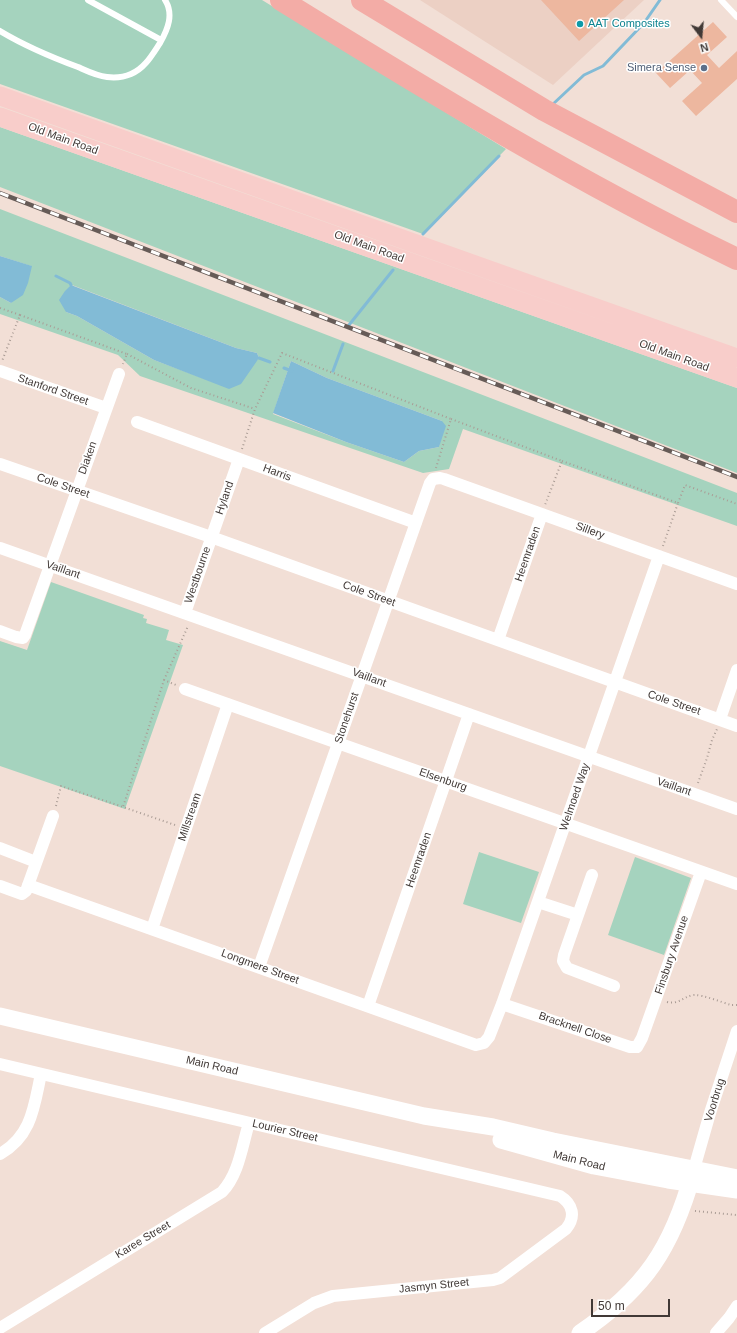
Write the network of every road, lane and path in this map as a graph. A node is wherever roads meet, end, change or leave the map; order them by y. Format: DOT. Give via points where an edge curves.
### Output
graph roads {
  1 [pos="88,0"];
  2 [pos="165,0"];
  3 [pos="281,0"];
  4 [pos="362,0"];
  5 [pos="721,0"];
  6 [pos="737,17"];
  7 [pos="0,31"];
  8 [pos="161,40"];
  9 [pos="0,96"];
  10 [pos="0,117"];
  11 [pos="737,212"];
  12 [pos="737,259"];
  13 [pos="0,308"];
  14 [pos="20,315"];
  15 [pos="127,354"];
  16 [pos="737,358"];
  17 [pos="0,368"];
  18 [pos="0,371"];
  19 [pos="119,374"];
  20 [pos="737,378"];
  21 [pos="106,408"];
  22 [pos="255,409"];
  23 [pos="452,419"];
  24 [pos="137,422"];
  25 [pos="239,459"];
  26 [pos="562,461"];
  27 [pos="0,464"];
  28 [pos="438,479"];
  29 [pos="76,491"];
  30 [pos="678,503"];
  31 [pos="737,504"];
  32 [pos="542,514"];
  33 [pos="416,523"];
  34 [pos="211,537"];
  35 [pos="0,548"];
  36 [pos="659,556"];
  37 [pos="50,566"];
  38 [pos="737,584"];
  39 [pos="389,601"];
  40 [pos="188,614"];
  41 [pos="0,631"];
  42 [pos="498,640"];
  43 [pos="737,670"];
  44 [pos="362,676"];
  45 [pos="164,680"];
  46 [pos="615,682"];
  47 [pos="185,689"];
  48 [pos="228,704"];
  49 [pos="469,714"];
  50 [pos="720,719"];
  51 [pos="737,726"];
  52 [pos="338,743"];
  53 [pos="589,757"];
  54 [pos="446,781"];
  55 [pos="694,794"];
  56 [pos="123,807"];
  57 [pos="737,809"];
  58 [pos="53,816"];
  59 [pos="565,824"];
  60 [pos="186,829"];
  61 [pos="0,848"];
  62 [pos="36,862"];
  63 [pos="701,872"];
  64 [pos="592,875"];
  65 [pos="737,884"];
  66 [pos="28,885"];
  67 [pos="0,886"];
  68 [pos="538,902"];
  69 [pos="578,915"];
  70 [pos="152,929"];
  71 [pos="260,967"];
  72 [pos="614,986"];
  73 [pos="656,998"];
  74 [pos="502,1004"];
  75 [pos="737,1005"];
  76 [pos="368,1006"];
  77 [pos="0,1016"];
  78 [pos="737,1031"];
  79 [pos="489,1037"];
  80 [pos="642,1038"];
  81 [pos="0,1064"];
  82 [pos="41,1074"];
  83 [pos="249,1123"];
  84 [pos="0,1154"];
  85 [pos="692,1177"];
  86 [pos="737,1178"];
  87 [pos="737,1190"];
  88 [pos="568,1202"];
  89 [pos="682,1210"];
  90 [pos="737,1215"];
  91 [pos="737,1306"];
  92 [pos="0,1328"];
  93 [pos="268,1332"];
  94 [pos="580,1333"];
  95 [pos="716,1333"];
  1 -- 8 [label="lane"];
  2 -- 8 [label="lane" via="169,6 170,21"];
  3 -- 12 [label="highway" via="523,146"];
  4 -- 11 [label="highway" via="544,110"];
  5 -- 6 [label="lane"];
  7 -- 8 [label="lane" via="45,55 106,77 123,76 140,69"];
  9 -- 16 [label="main road, Old Main Road"];
  10 -- 20 [label="main road, Old Main Road"];
  13 -- 14 [label="path"];
  14 -- 15 [label="path"];
  14 -- 17 [label="path"];
  15 -- 19 [label="path"];
  15 -- 22 [label="path" via="191,388"];
  18 -- 21 [label="street, Stanford Street"];
  19 -- 21 [label="street, Diaken"];
  21 -- 29 [label="street, Diaken"];
  22 -- 23 [label="path" via="282,353"];
  22 -- 25 [label="path"];
  23 -- 26 [label="path"];
  23 -- 28 [label="path"];
  24 -- 25 [label="street, Harris"];
  25 -- 33 [label="street, Harris"];
  25 -- 34 [label="street, Hyland"];
  26 -- 30 [label="path"];
  26 -- 32 [label="path"];
  27 -- 29 [label="street, Cole Street"];
  28 -- 32 [label="street, Sillery"];
  28 -- 33 [label="street, Stonehurst" via="430,483"];
  29 -- 34 [label="street, Cole Street"];
  29 -- 37 [label="street, Diaken"];
  30 -- 31 [label="path" via="685,485"];
  30 -- 36 [label="path"];
  32 -- 36 [label="street, Sillery"];
  32 -- 42 [label="street, Heemraden"];
  33 -- 39 [label="street, Stonehurst"];
  34 -- 39 [label="street, Cole Street"];
  34 -- 40 [label="street, Westbourne"];
  35 -- 37 [label="street, Vaillant"];
  36 -- 38 [label="street, Sillery"];
  36 -- 46 [label="street, Welmoed Way"];
  37 -- 40 [label="street, Vaillant"];
  37 -- 41 [label="street, Diaken" via="24,637 19,638"];
  39 -- 42 [label="street, Cole Street"];
  39 -- 44 [label="street, Stonehurst"];
  40 -- 44 [label="street, Vaillant"];
  40 -- 45 [label="path" via="181,643"];
  42 -- 46 [label="street, Cole Street"];
  43 -- 50 [label="street"];
  44 -- 49 [label="street, Vaillant"];
  44 -- 52 [label="street, Stonehurst"];
  45 -- 47 [label="path"];
  45 -- 56 [label="path"];
  46 -- 50 [label="street, Cole Street"];
  46 -- 53 [label="street, Welmoed Way"];
  47 -- 48 [label="street, Elsenburg"];
  48 -- 52 [label="street, Elsenburg"];
  48 -- 60 [label="street, Millstream"];
  49 -- 53 [label="street, Vaillant"];
  49 -- 54 [label="street, Heemraden"];
  50 -- 51 [label="street, Cole Street"];
  50 -- 55 [label="path"];
  52 -- 54 [label="street, Elsenburg"];
  52 -- 71 [label="street, Stonehurst"];
  53 -- 55 [label="street, Vaillant"];
  53 -- 59 [label="street, Welmoed Way"];
  54 -- 59 [label="street, Elsenburg"];
  54 -- 76 [label="street, Heemraden"];
  55 -- 57 [label="street, Vaillant"];
  56 -- 58 [label="path" via="61,786"];
  56 -- 60 [label="path"];
  58 -- 62 [label="street"];
  59 -- 63 [label="street, Elsenburg"];
  59 -- 68 [label="street, Welmoed Way"];
  60 -- 70 [label="street, Millstream"];
  61 -- 62 [label="street"];
  62 -- 66 [label="street"];
  63 -- 65 [label="street, Elsenburg"];
  63 -- 73 [label="street, Finsbury Avenue"];
  64 -- 69 [label="street"];
  66 -- 67 [label="street" via="22,894"];
  66 -- 70 [label="street, Longmere Street"];
  68 -- 69 [label="street"];
  68 -- 74 [label="street, Welmoed Way"];
  69 -- 72 [label="street" via="563,959 564,964 567,968"];
  70 -- 71 [label="street, Longmere Street"];
  71 -- 76 [label="street, Longmere Street"];
  73 -- 75 [label="path" via="674,1003 696,995 731,1006"];
  73 -- 80 [label="street, Finsbury Avenue"];
  74 -- 79 [label="street, Welmoed Way"];
  74 -- 80 [label="street, Bracknell Close" via="634,1048"];
  76 -- 79 [label="street, Longmere Street" via="476,1044 484,1043"];
  77 -- 85 [label="main road, Main Road" via="424,1116 494,1126"];
  78 -- 85 [label="street, Voorbrug"];
  81 -- 82 [label="street, Lourier Street"];
  82 -- 83 [label="street, Lourier Street"];
  82 -- 84 [label="street" via="26,1130 13,1146"];
  83 -- 88 [label="street, Lourier Street" via="560,1196"];
  83 -- 92 [label="street, Karee Street" via="235,1174 222,1192"];
  85 -- 86 [label="main road, Main Road"];
  85 -- 87 [label="main road, Main Road"];
  85 -- 89 [label="main road"];
  88 -- 93 [label="street, Jasmyn Street" via="572,1216 566,1229 500,1278 333,1296 314,1302"];
  89 -- 90 [label="path"];
  89 -- 94 [label="main road" via="663,1251 644,1277 617,1306"];
  91 -- 95 [label="street"];
}
